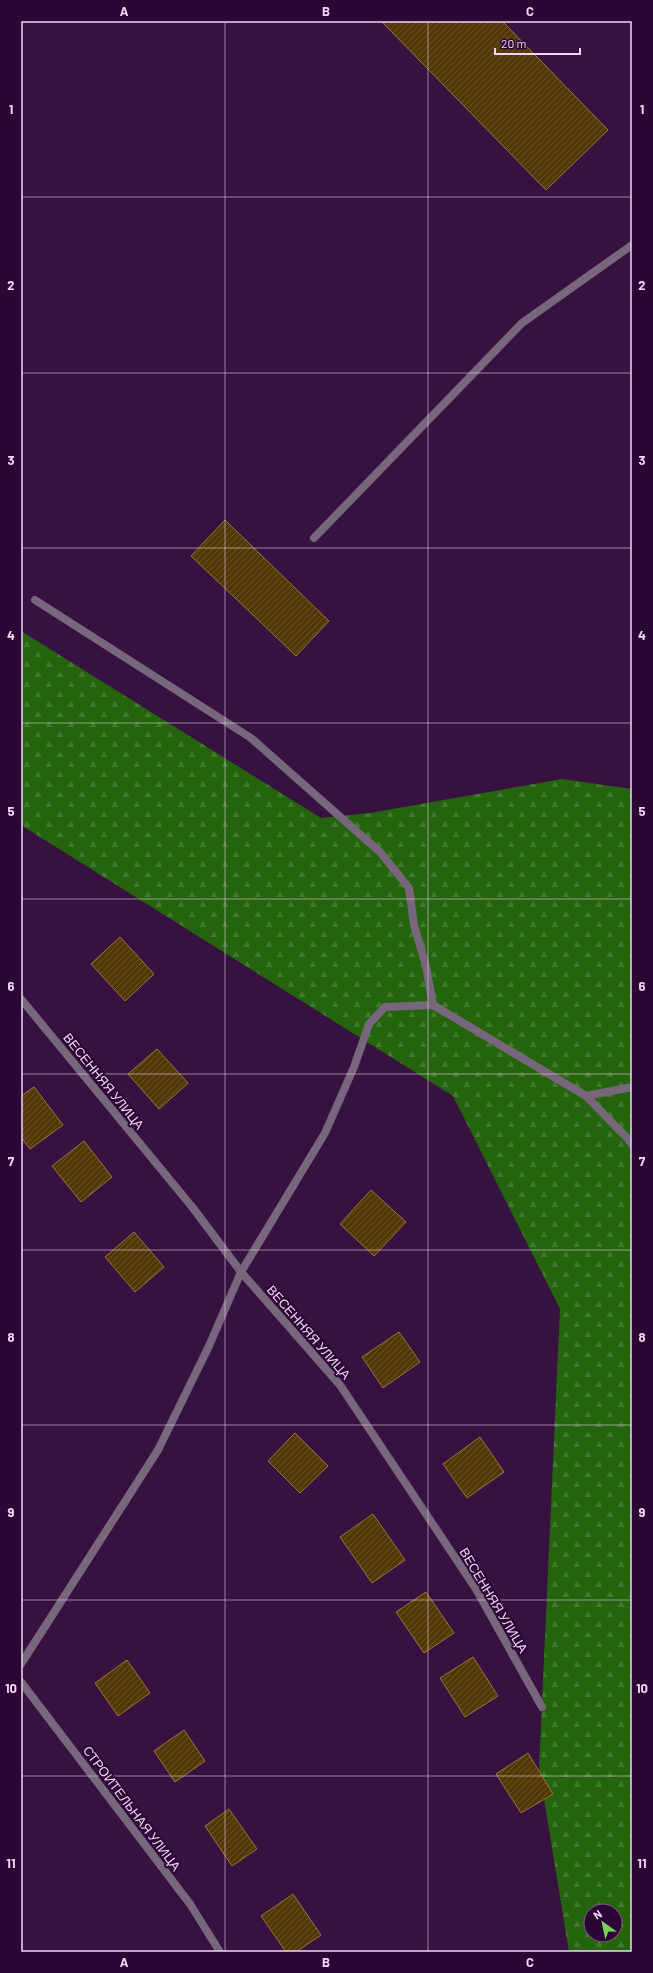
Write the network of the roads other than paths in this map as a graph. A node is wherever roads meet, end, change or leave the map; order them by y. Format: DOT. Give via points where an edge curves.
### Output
graph roads {
  1 [pos="632,245"];
  2 [pos="314,538"];
  3 [pos="35,600"];
  4 [pos="21,999"];
  5 [pos="433,1005"];
  6 [pos="632,1087"];
  7 [pos="586,1096"];
  8 [pos="631,1142"];
  9 [pos="241,1272"];
  10 [pos="21,1664"];
  11 [pos="21,1682"];
  12 [pos="542,1707"];
  13 [pos="220,1952"];
  1 -- 2 [label="street" via="522,323"];
  3 -- 5 [label="street" via="251,738 380,852 409,888 414,925 426,966"];
  4 -- 9 [label="street, ВЕСЕННЯЯ УЛИЦА" via="188,1202"];
  5 -- 7 [label="street"];
  5 -- 9 [label="street" via="385,1007 370,1024 325,1133"];
  6 -- 7 [label="street"];
  7 -- 8 [label="street"];
  9 -- 10 [label="street" via="209,1346 158,1450"];
  9 -- 12 [label="street, ВЕСЕННЯЯ УЛИЦА" via="340,1385 476,1589"];
  11 -- 13 [label="street, СТРОИТЕЛЬНАЯ УЛИЦА" via="190,1904"];
}
